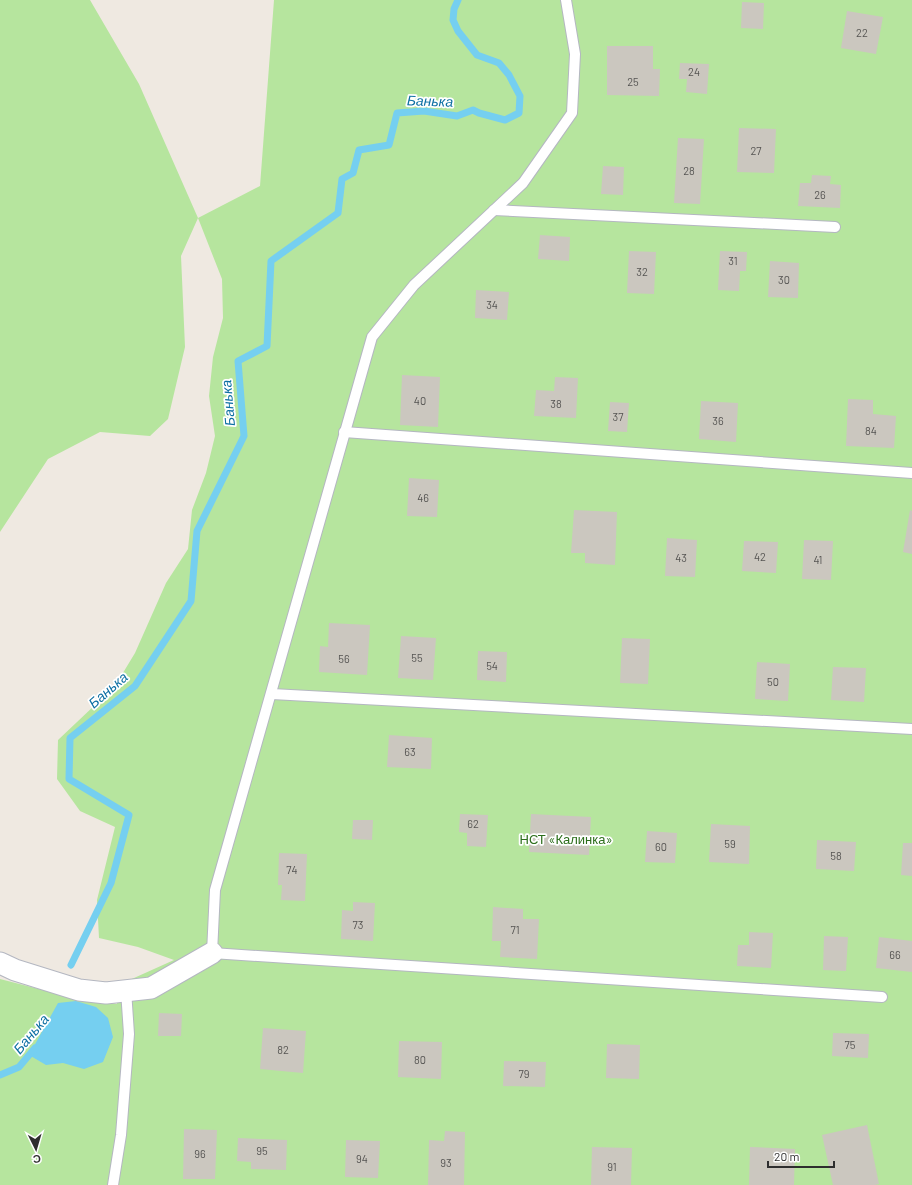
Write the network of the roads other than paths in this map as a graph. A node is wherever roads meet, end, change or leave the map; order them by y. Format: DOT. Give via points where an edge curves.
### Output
graph roads {
  1 [pos="566,0"];
  2 [pos="494,210"];
  3 [pos="835,227"];
  4 [pos="344,432"];
  5 [pos="912,473"];
  6 [pos="272,694"];
  7 [pos="912,729"];
  8 [pos="212,953"];
  9 [pos="0,963"];
  10 [pos="126,990"];
  11 [pos="882,997"];
  12 [pos="113,1185"];
  1 -- 2 [label="lane" via="575,54 572,113 523,183"];
  2 -- 3 [label="lane"];
  2 -- 4 [label="lane" via="414,285 372,337"];
  4 -- 5 [label="lane"];
  4 -- 6 [label="lane"];
  6 -- 7 [label="lane"];
  6 -- 8 [label="lane" via="215,890"];
  8 -- 10 [label="street" via="151,988"];
  8 -- 11 [label="lane"];
  9 -- 10 [label="street" via="79,990"];
  10 -- 12 [label="lane" via="129,1034 121,1135"];
}
